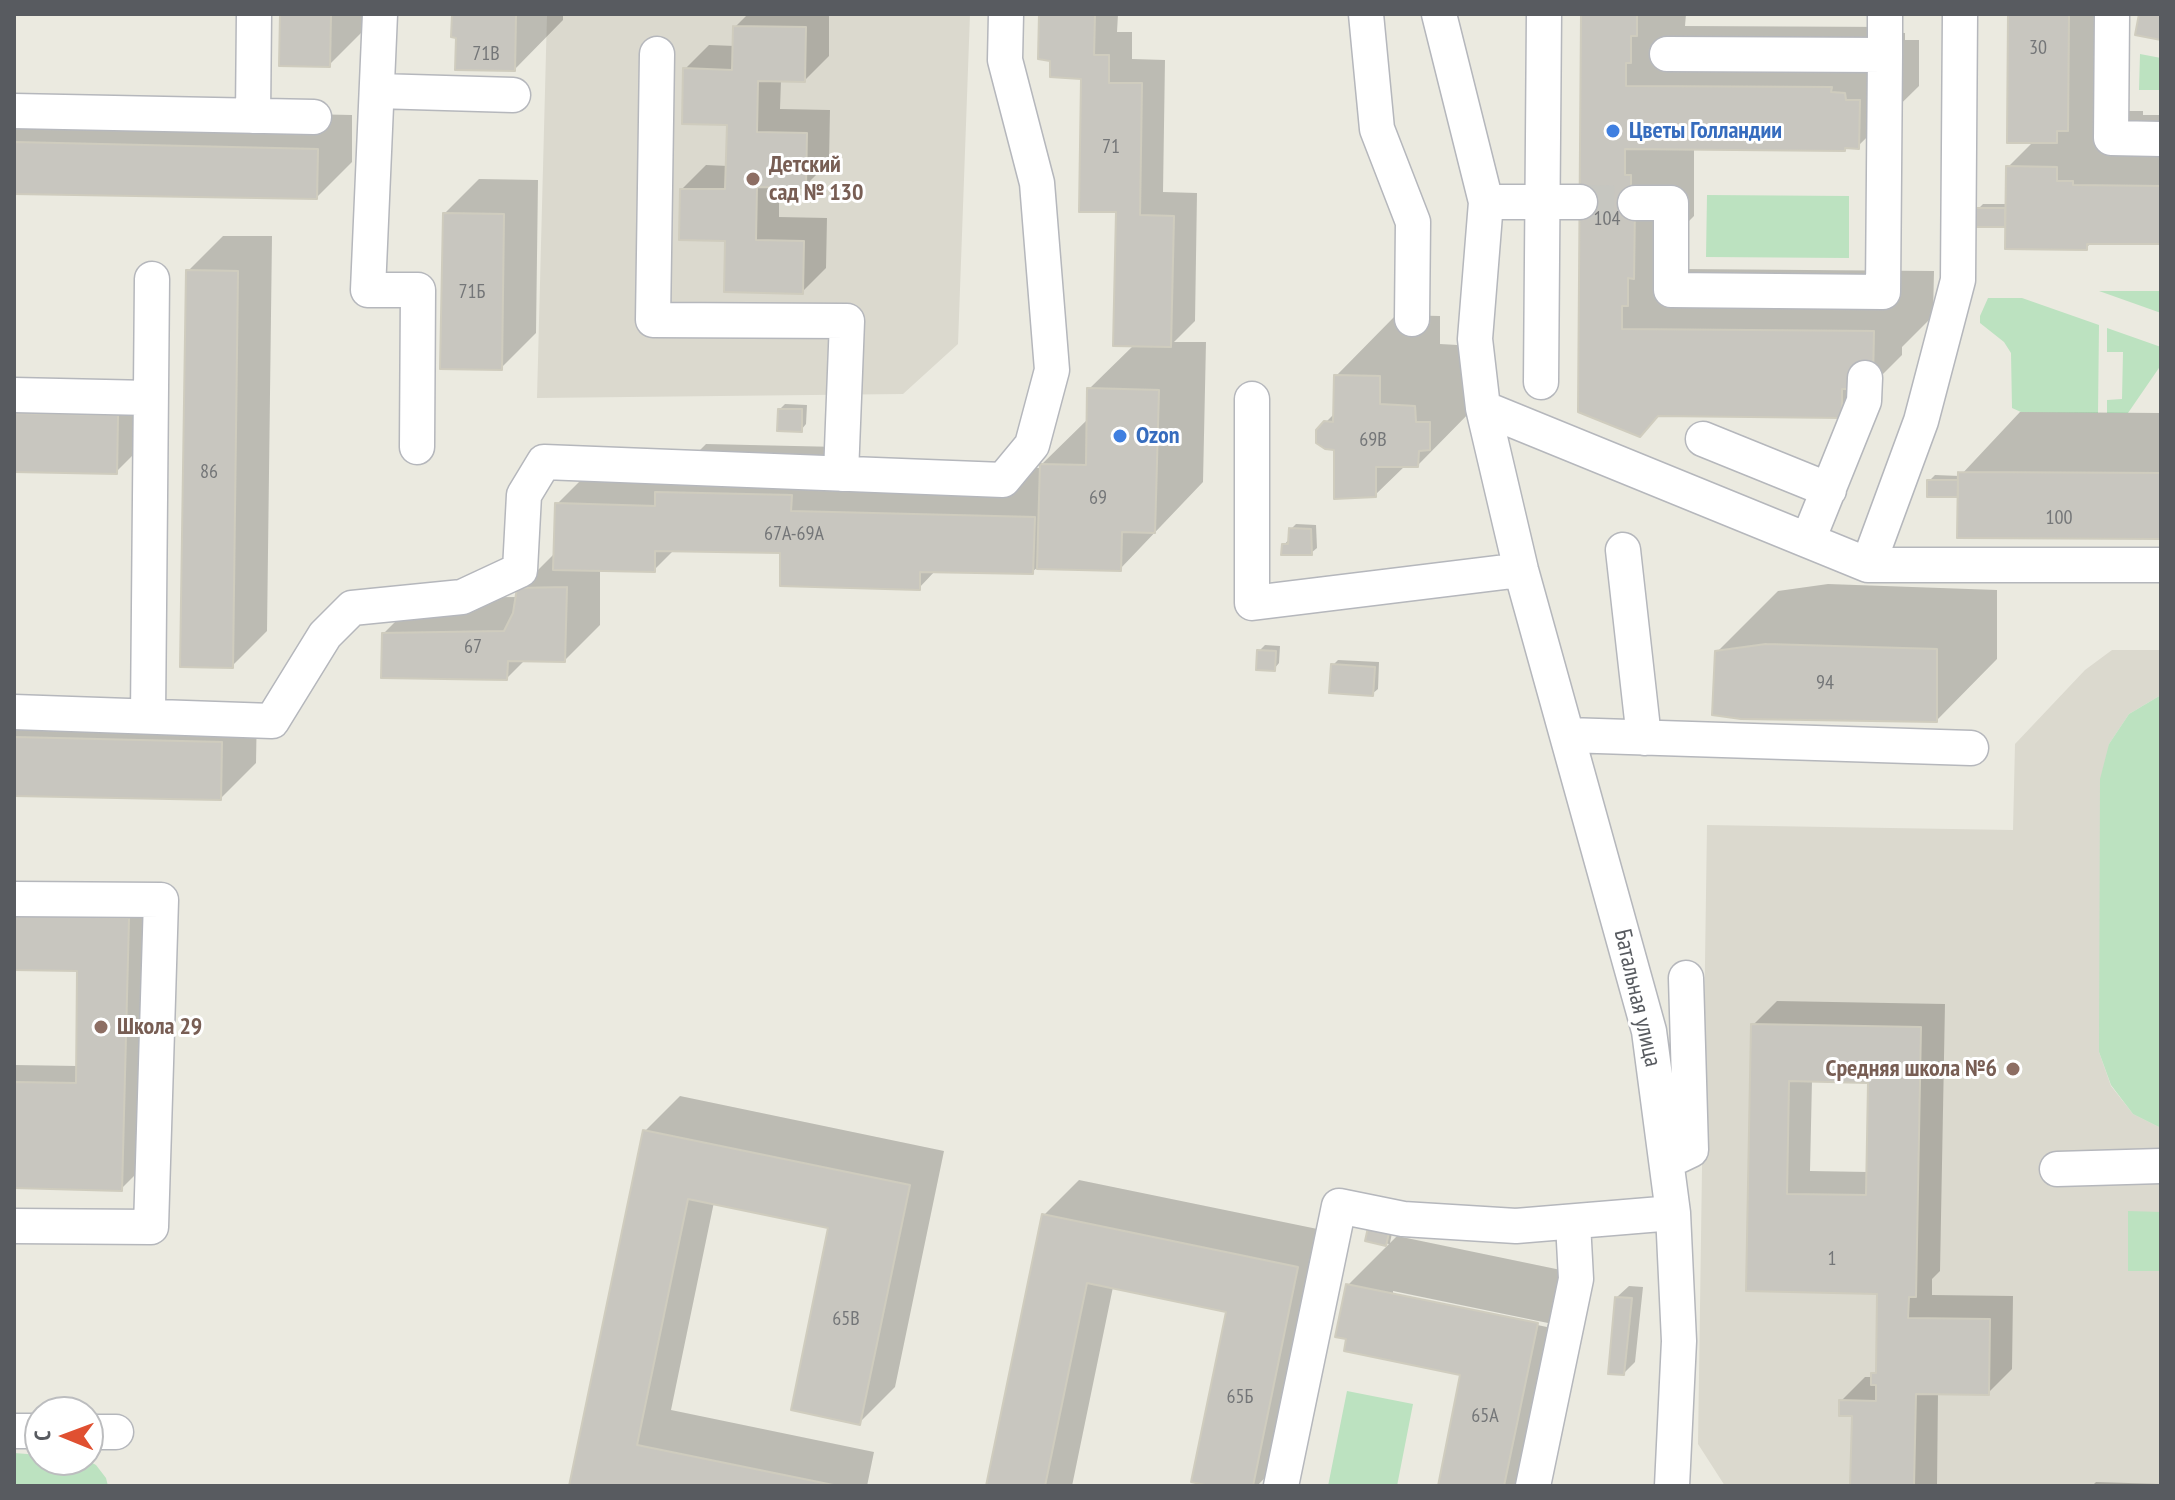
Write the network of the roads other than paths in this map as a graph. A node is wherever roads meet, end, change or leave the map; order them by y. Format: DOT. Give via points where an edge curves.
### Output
graph roads {
  1 [pos="254,14"];
  2 [pos="380,14"];
  3 [pos="1006,14"];
  4 [pos="1366,14"];
  5 [pos="1439,14"];
  6 [pos="1544,14"];
  7 [pos="1885,14"];
  8 [pos="1960,14"];
  9 [pos="2112,14"];
  10 [pos="657,54"];
  11 [pos="1667,54"];
  12 [pos="1885,55"];
  13 [pos="377,91"];
  14 [pos="513,95"];
  15 [pos="14,111"];
  16 [pos="253,116"];
  17 [pos="314,117"];
  18 [pos="2161,139"];
  19 [pos="1486,202"];
  20 [pos="1542,202"];
  21 [pos="1580,202"];
  22 [pos="1635,203"];
  23 [pos="152,279"];
  24 [pos="1412,319"];
  25 [pos="1865,378"];
  26 [pos="1541,382"];
  27 [pos="14,395"];
  28 [pos="150,398"];
  29 [pos="1252,399"];
  30 [pos="1483,408"];
  31 [pos="1703,439"];
  32 [pos="417,447"];
  33 [pos="841,474"];
  34 [pos="1829,490"];
  35 [pos="1808,540"];
  36 [pos="1623,550"];
  37 [pos="1868,565"];
  38 [pos="2161,565"];
  39 [pos="1521,570"];
  40 [pos="14,712"];
  41 [pos="148,716"];
  42 [pos="1567,735"];
  43 [pos="1644,738"];
  44 [pos="1971,748"];
  45 [pos="14,899"];
  46 [pos="1686,978"];
  47 [pos="1668,1161"];
  48 [pos="2161,1166"];
  49 [pos="2057,1169"];
  50 [pos="1673,1213"];
  51 [pos="1573,1223"];
  52 [pos="14,1226"];
  53 [pos="1281,1486"];
  54 [pos="1533,1486"];
  55 [pos="1672,1486"];
  1 -- 16 [label="street"];
  2 -- 13 [label="street"];
  3 -- 33 [label="street" via="1005,60 1037,183 1052,370 1032,445 1003,480"];
  4 -- 24 [label="street" via="1377,129 1413,222"];
  5 -- 19 [label="street, Батальная улица"];
  6 -- 20 [label="street"];
  7 -- 12 [label="street"];
  8 -- 37 [label="street" via="1958,280 1921,421"];
  9 -- 18 [label="street" via="2111,138"];
  10 -- 33 [label="street" via="653,320 847,321"];
  11 -- 12 [label="street"];
  12 -- 22 [label="street" via="1883,292 1671,290 1671,203"];
  13 -- 14 [label="street"];
  13 -- 32 [label="street" via="368,290 418,290"];
  15 -- 16 [label="street"];
  16 -- 17 [label="street"];
  19 -- 20 [label="street"];
  19 -- 30 [label="street, Батальная улица" via="1475,339"];
  20 -- 21 [label="street"];
  20 -- 26 [label="street"];
  23 -- 28 [label="street"];
  25 -- 34 [label="street" via="1864,401"];
  27 -- 28 [label="street"];
  28 -- 41 [label="street"];
  29 -- 39 [label="street" via="1252,603"];
  30 -- 35 [label="street"];
  30 -- 39 [label="street, Батальная улица"];
  31 -- 34 [label="street"];
  33 -- 41 [label="street" via="544,462 524,495 520,570 462,597 352,608 325,635 272,721"];
  34 -- 35 [label="street"];
  35 -- 37 [label="street"];
  36 -- 43 [label="street"];
  37 -- 38 [label="street"];
  39 -- 42 [label="street, Батальная улица"];
  40 -- 41 [label="street"];
  42 -- 43 [label="street"];
  42 -- 47 [label="street, Батальная улица" via="1649,1031"];
  43 -- 44 [label="street"];
  45 -- 52 [label="street" via="161,900 151,1227"];
  46 -- 47 [label="street" via="1691,1150"];
  47 -- 50 [label="street, Батальная улица"];
  48 -- 49 [label="street"];
  50 -- 51 [label="street"];
  50 -- 55 [label="street, Батальная улица" via="1679,1341"];
  51 -- 53 [label="street" via="1459,1224 1339,1206"];
  51 -- 54 [label="street" via="1576,1279"];
}
